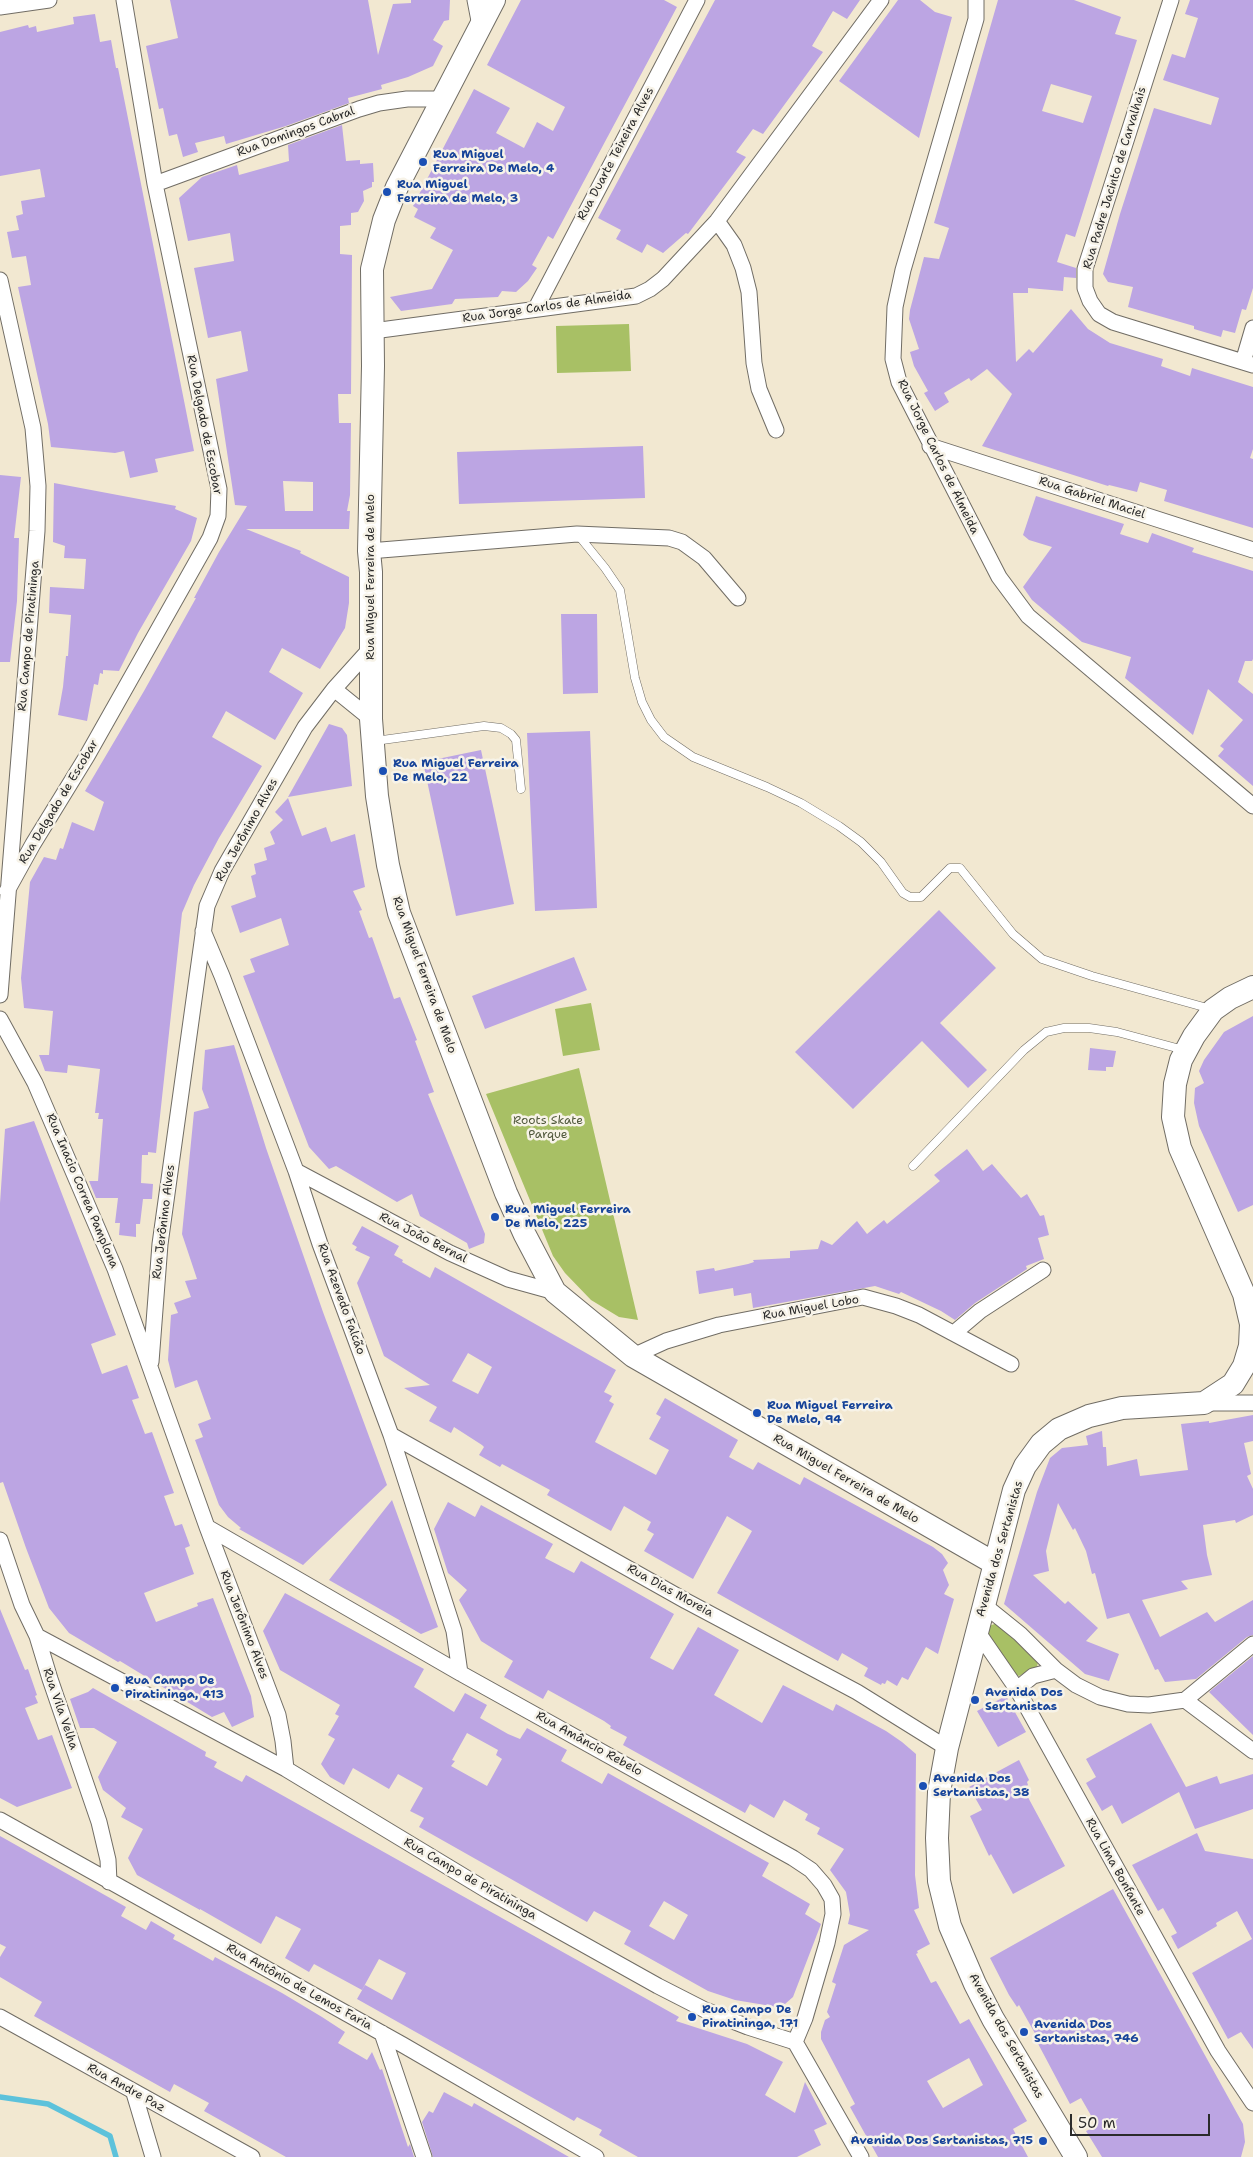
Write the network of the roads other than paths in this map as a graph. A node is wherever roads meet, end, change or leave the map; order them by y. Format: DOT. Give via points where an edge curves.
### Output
graph roads {
  1 [pos="49,0"];
  2 [pos="124,0"];
  3 [pos="475,0"];
  4 [pos="494,0"];
  5 [pos="697,0"];
  6 [pos="880,0"];
  7 [pos="976,0"];
  8 [pos="1171,0"];
  9 [pos="27,2"];
  10 [pos="0,6"];
  11 [pos="480,26"];
  12 [pos="442,99"];
  13 [pos="155,184"];
  14 [pos="717,221"];
  15 [pos="0,280"];
  16 [pos="536,308"];
  17 [pos="1253,328"];
  18 [pos="372,331"];
  19 [pos="1248,364"];
  20 [pos="776,430"];
  21 [pos="930,446"];
  22 [pos="577,534"];
  23 [pos="1253,550"];
  24 [pos="369,551"];
  25 [pos="738,598"];
  26 [pos="371,648"];
  27 [pos="334,689"];
  28 [pos="371,719"];
  29 [pos="373,741"];
  30 [pos="521,789"];
  31 [pos="1253,806"];
  32 [pos="7,891"];
  33 [pos="203,931"];
  34 [pos="1253,987"];
  35 [pos="0,995"];
  36 [pos="1213,1010"];
  37 [pos="0,1019"];
  38 [pos="1186,1051"];
  39 [pos="913,1166"];
  40 [pos="296,1172"];
  41 [pos="1043,1270"];
  42 [pos="555,1292"];
  43 [pos="954,1333"];
  44 [pos="633,1356"];
  45 [pos="1011,1364"];
  46 [pos="151,1368"];
  47 [pos="1204,1403"];
  48 [pos="1253,1403"];
  49 [pos="391,1435"];
  50 [pos="207,1527"];
  51 [pos="0,1540"];
  52 [pos="994,1564"];
  53 [pos="984,1605"];
  54 [pos="977,1631"];
  55 [pos="37,1636"];
  56 [pos="1253,1644"];
  57 [pos="1056,1670"];
  58 [pos="460,1673"];
  59 [pos="1016,1689"];
  60 [pos="1185,1700"];
  61 [pos="946,1748"];
  62 [pos="1253,1751"];
  63 [pos="286,1769"];
  64 [pos="0,1820"];
  65 [pos="109,1882"];
  66 [pos="0,2017"];
  67 [pos="382,2033"];
  68 [pos="795,2042"];
  69 [pos="134,2093"];
  70 [pos="1253,2103"];
  71 [pos="152,2157"];
  72 [pos="252,2157"];
  73 [pos="424,2157"];
  74 [pos="596,2157"];
  75 [pos="861,2157"];
  76 [pos="1076,2157"];
  1 -- 9 [label="street"];
  2 -- 13 [label="street, Rua Delgado de Escobar"];
  3 -- 11 [label="street"];
  4 -- 11 [label="main road, Rua Miguel Ferreira de Melo"];
  5 -- 16 [label="street, Rua Duarte Teixeira Alves"];
  6 -- 14 [label="street, Rua Jorge Carlos de Almeida"];
  7 -- 21 [label="street, Rua Jorge Carlos de Almeida" via="976,19 895,307 893,359 899,382"];
  8 -- 19 [label="street, Rua Padre Jacinto de Carvalhais" via="1086,269 1085,288 1099,314 1113,322"];
  9 -- 10 [label="street"];
  11 -- 12 [label="main road, Rua Miguel Ferreira de Melo"];
  12 -- 13 [label="street, Rua Domingos Cabral" via="379,103"];
  12 -- 18 [label="main road, Rua Miguel Ferreira de Melo" via="397,187 384,220 372,269"];
  13 -- 32 [label="street, Rua Delgado de Escobar" via="219,489 218,516 210,538"];
  14 -- 16 [label="street, Rua Jorge Carlos de Almeida" via="663,279 636,296"];
  14 -- 20 [label="street" via="734,245 743,268 749,292 759,389"];
  15 -- 32 [label="street, Rua Campo de Piratininga" via="33,428 38,486 37,540"];
  16 -- 18 [label="street, Rua Jorge Carlos de Almeida"];
  17 -- 19 [label="street"];
  18 -- 24 [label="main road, Rua Miguel Ferreira de Melo"];
  21 -- 23 [label="street, Rua Gabriel Maciel"];
  21 -- 31 [label="street, Rua Jorge Carlos de Almeida" via="998,577 1028,616"];
  22 -- 24 [label="street"];
  22 -- 25 [label="street" via="669,538 682,542 704,558"];
  22 -- 36 [label="lane" via="620,590 634,678 642,702 664,738 693,757 775,791 839,826 861,842 881,862 903,893 910,897 921,898 950,868 960,868 1013,934 1042,959"];
  24 -- 26 [label="main road, Rua Miguel Ferreira de Melo"];
  26 -- 27 [label="street, Rua Jerônimo Alves"];
  26 -- 28 [label="main road, Rua Miguel Ferreira de Melo"];
  27 -- 28 [label="street"];
  27 -- 33 [label="street, Rua Jerônimo Alves" via="306,727 222,871 207,906"];
  28 -- 29 [label="main road, Rua Miguel Ferreira de Melo"];
  29 -- 30 [label="lane" via="484,726 501,728 516,740"];
  29 -- 42 [label="main road, Rua Miguel Ferreira de Melo" via="377,796 399,913 506,1193"];
  32 -- 35 [label="street, Rua Campo de Piratininga"];
  33 -- 40 [label="street, Rua Azevedo Falcão"];
  33 -- 46 [label="street, Rua Jerônimo Alves" via="160,1244"];
  34 -- 36 [label="main road, Avenida dos Sertanistas"];
  36 -- 38 [label="main road, Avenida dos Sertanistas"];
  37 -- 46 [label="street, Rua Inacio Correa Pamplona" via="47,1110 115,1269"];
  38 -- 39 [label="lane" via="1117,1032 1089,1028 1046,1032 1024,1050"];
  38 -- 47 [label="main road, Avenida dos Sertanistas" via="1175,1084 1173,1117 1180,1148 1244,1294 1251,1324 1250,1346 1244,1366 1233,1384"];
  40 -- 42 [label="street, Rua João Bernal" via="450,1253 508,1279"];
  40 -- 49 [label="street, Rua Azevedo Falcão"];
  41 -- 43 [label="street" via="980,1310"];
  42 -- 44 [label="main road, Rua Miguel Ferreira de Melo"];
  43 -- 44 [label="street, Rua Miguel Lobo" via="904,1309 863,1298 719,1325 666,1341"];
  43 -- 45 [label="street, Rua Miguel Lobo"];
  44 -- 52 [label="main road, Rua Miguel Ferreira de Melo"];
  46 -- 50 [label="street, Rua Jerônimo Alves"];
  47 -- 48 [label="street"];
  47 -- 52 [label="main road, Avenida dos Sertanistas" via="1122,1408 1059,1428 1040,1444 1025,1466 1014,1490"];
  49 -- 58 [label="street, Rua Azevedo Falcão" via="454,1630"];
  49 -- 61 [label="street, Rua Dias Moreia" via="686,1601 856,1692"];
  50 -- 58 [label="street, Rua Amâncio Rebelo"];
  50 -- 63 [label="street, Rua Jerônimo Alves" via="278,1715"];
  51 -- 55 [label="street, Rua Vila Velha" via="22,1605"];
  52 -- 53 [label="main road, Avenida dos Sertanistas"];
  53 -- 54 [label="main road, Avenida dos Sertanistas"];
  53 -- 57 [label="street" via="1020,1634"];
  54 -- 59 [label="street, Rua Lima Bonfante"];
  54 -- 61 [label="main road, Avenida dos Sertanistas"];
  55 -- 63 [label="street, Rua Campo de Piratininga"];
  55 -- 65 [label="street, Rua Vila Velha" via="105,1842"];
  56 -- 60 [label="street"];
  57 -- 59 [label="street" via="1033,1676"];
  57 -- 60 [label="street" via="1100,1697 1128,1704"];
  58 -- 68 [label="street, Rua Amâncio Rebelo" via="811,1870 832,1899 833,1914 828,1943"];
  59 -- 70 [label="street, Rua Lima Bonfante" via="1218,2052"];
  60 -- 62 [label="street"];
  61 -- 76 [label="main road, Avenida dos Sertanistas" via="939,1792 937,1838 939,1881 950,1926 993,2019"];
  63 -- 68 [label="street, Rua Campo de Piratininga" via="488,1891 658,1986 705,2010"];
  64 -- 65 [label="street, Rua Antônio de Lemos Faria"];
  65 -- 67 [label="street, Rua Antônio de Lemos Faria"];
  66 -- 69 [label="street, Rua Andre Paz"];
  67 -- 73 [label="street"];
  67 -- 74 [label="street, Rua Antônio de Lemos Faria"];
  68 -- 75 [label="street"];
  69 -- 71 [label="street"];
  69 -- 72 [label="street, Rua Andre Paz"];
}
